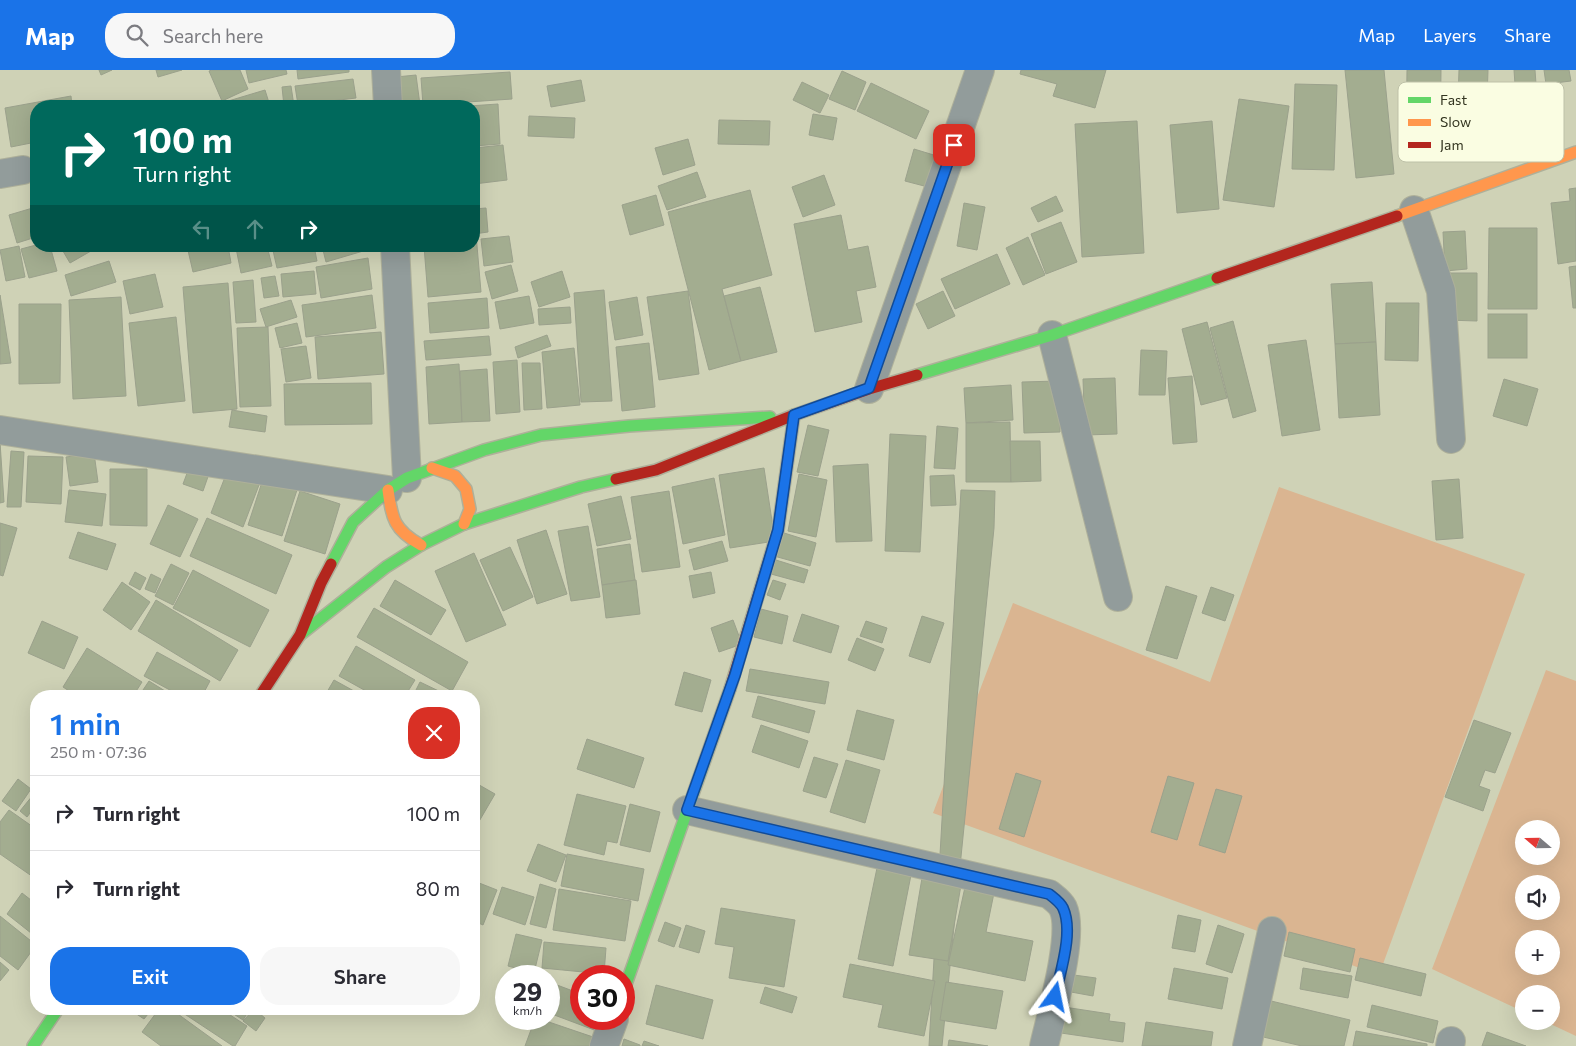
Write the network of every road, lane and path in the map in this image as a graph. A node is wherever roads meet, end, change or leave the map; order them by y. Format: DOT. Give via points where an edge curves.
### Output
graph roads {
  1 [pos="386,70"];
  2 [pos="980,70"];
  3 [pos="388,100"];
  4 [pos="1576,152"];
  5 [pos="1564,156"];
  6 [pos="1548,162"];
  7 [pos="1414,210"];
  8 [pos="395,252"];
  9 [pos="1052,335"];
  10 [pos="869,388"];
  11 [pos="794,415"];
  12 [pos="0,430"];
  13 [pos="1451,439"];
  14 [pos="432,468"];
  15 [pos="398,484"];
  16 [pos="464,524"];
  17 [pos="421,545"];
  18 [pos="1118,597"];
  19 [pos="300,635"];
  20 [pos="264,690"];
  21 [pos="687,810"];
  22 [pos="1272,931"];
  23 [pos="633,965"];
  24 [pos="54,1015"];
  25 [pos="610,1030"];
  26 [pos="34,1046"];
  27 [pos="604,1046"];
  28 [pos="1044,1046"];
  29 [pos="1247,1046"];
  1 -- 3 [label="street"];
  2 -- 10 [label="street"];
  4 -- 5 [label="main road"];
  6 -- 7 [label="main road"];
  7 -- 9 [label="main road"];
  7 -- 13 [label="street" via="1441,291"];
  8 -- 15 [label="street"];
  9 -- 10 [label="main road"];
  9 -- 18 [label="street"];
  10 -- 11 [label="main road"];
  11 -- 14 [label="main road" via="542,435"];
  11 -- 16 [label="main road" via="656,470 581,487"];
  11 -- 21 [label="main road" via="778,530 735,675"];
  12 -- 15 [label="street"];
  14 -- 15 [label="main road"];
  14 -- 16 [label="main road" via="454,476 466,489 470,509"];
  15 -- 17 [label="main road" via="396,528"];
  15 -- 19 [label="main road" via="353,522 321,583"];
  16 -- 17 [label="main road"];
  17 -- 19 [label="main road" via="386,567"];
  19 -- 20 [label="main road"];
  21 -- 23 [label="main road"];
  21 -- 28 [label="street" via="1049,894 1062,906 1067,920 1066,948"];
  22 -- 29 [label="street"];
  24 -- 26 [label="main road"];
  25 -- 27 [label="street"];
}
